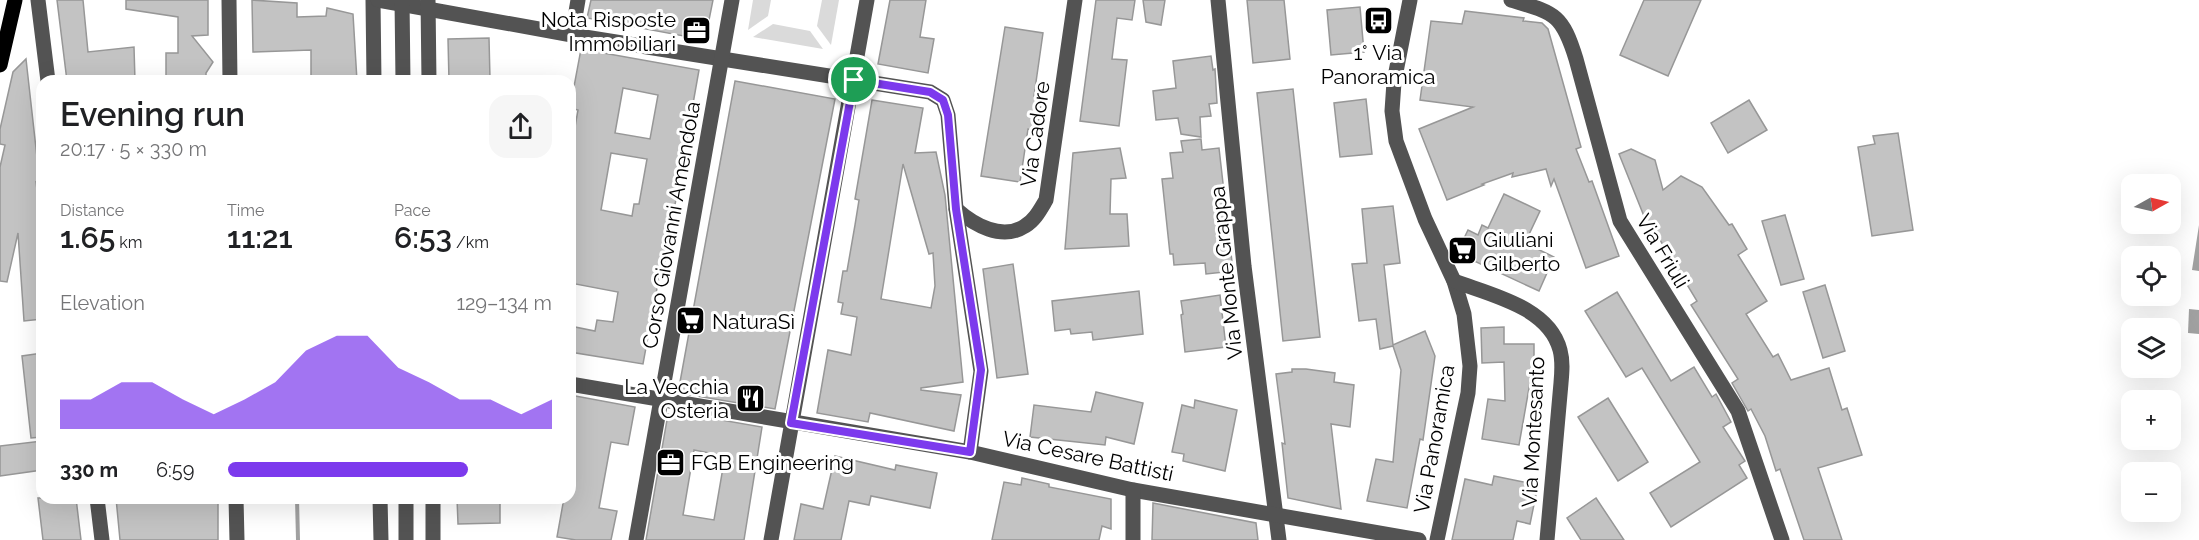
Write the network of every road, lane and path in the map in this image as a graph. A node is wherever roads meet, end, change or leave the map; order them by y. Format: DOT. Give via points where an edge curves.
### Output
graph roads {
  1 [pos="15,0"];
  2 [pos="38,0"];
  3 [pos="229,0"];
  4 [pos="374,0"];
  5 [pos="378,0"];
  6 [pos="578,0"];
  7 [pos="732,0"];
  8 [pos="867,0"];
  9 [pos="1076,0"];
  10 [pos="1218,0"];
  11 [pos="1410,0"];
  12 [pos="1510,0"];
  13 [pos="403,2"];
  14 [pos="428,4"];
  15 [pos="572,35"];
  16 [pos="723,59"];
  17 [pos="0,65"];
  18 [pos="47,75"];
  19 [pos="230,75"];
  20 [pos="374,75"];
  21 [pos="403,75"];
  22 [pos="429,75"];
  23 [pos="854,80"];
  24 [pos="956,209"];
  25 [pos="1454,281"];
  26 [pos="576,385"];
  27 [pos="661,398"];
  28 [pos="791,423"];
  29 [pos="970,452"];
  30 [pos="1133,490"];
  31 [pos="98,504"];
  32 [pos="236,504"];
  33 [pos="380,504"];
  34 [pos="406,504"];
  35 [pos="433,504"];
  36 [pos="1277,515"];
  37 [pos="102,540"];
  38 [pos="237,540"];
  39 [pos="381,540"];
  40 [pos="406,540"];
  41 [pos="433,540"];
  42 [pos="636,540"];
  43 [pos="771,540"];
  44 [pos="1133,540"];
  45 [pos="1279,540"];
  46 [pos="1419,540"];
  47 [pos="1437,540"];
  48 [pos="1547,540"];
  49 [pos="1782,540"];
  1 -- 17 [label="main road"];
  2 -- 18 [label="street"];
  3 -- 19 [label="street"];
  4 -- 20 [label="street"];
  5 -- 13 [label="street"];
  6 -- 15 [label="street"];
  7 -- 16 [label="street, Corso Giovanni Amendola"];
  8 -- 23 [label="street"];
  9 -- 24 [label="street, Via Cadore" via="1046,200 1035,218 1011,231 980,227"];
  10 -- 36 [label="street, Via Monte Grappa" via="1244,266"];
  11 -- 25 [label="street, Via Panoramica" via="1394,82 1396,141 1425,219"];
  12 -- 49 [label="street, Via Friuli" via="1548,11 1561,20 1576,59 1620,221 1738,411"];
  13 -- 14 [label="street"];
  13 -- 21 [label="street"];
  14 -- 15 [label="street"];
  14 -- 22 [label="street"];
  15 -- 16 [label="street"];
  16 -- 23 [label="street"];
  16 -- 27 [label="street, Corso Giovanni Amendola"];
  23 -- 24 [label="street" via="930,92 943,100 948,115"];
  23 -- 28 [label="street"];
  24 -- 29 [label="street" via="981,370"];
  25 -- 47 [label="street, Via Panoramica" via="1464,314 1470,366 1468,393"];
  25 -- 48 [label="street, Via Montesanto" via="1534,314 1560,348 1561,383"];
  26 -- 27 [label="street, Via Cesare Battisti"];
  27 -- 28 [label="street, Via Cesare Battisti"];
  27 -- 42 [label="street, Corso Giovanni Amendola"];
  28 -- 29 [label="street, Via Cesare Battisti"];
  28 -- 43 [label="street"];
  29 -- 30 [label="street, Via Cesare Battisti"];
  30 -- 36 [label="street, Via Cesare Battisti"];
  30 -- 44 [label="street"];
  31 -- 37 [label="street"];
  32 -- 38 [label="street"];
  33 -- 39 [label="street"];
  34 -- 40 [label="street"];
  35 -- 41 [label="street"];
  36 -- 45 [label="street, Via Monte Grappa"];
  36 -- 46 [label="street, Via Cesare Battisti"];
}
